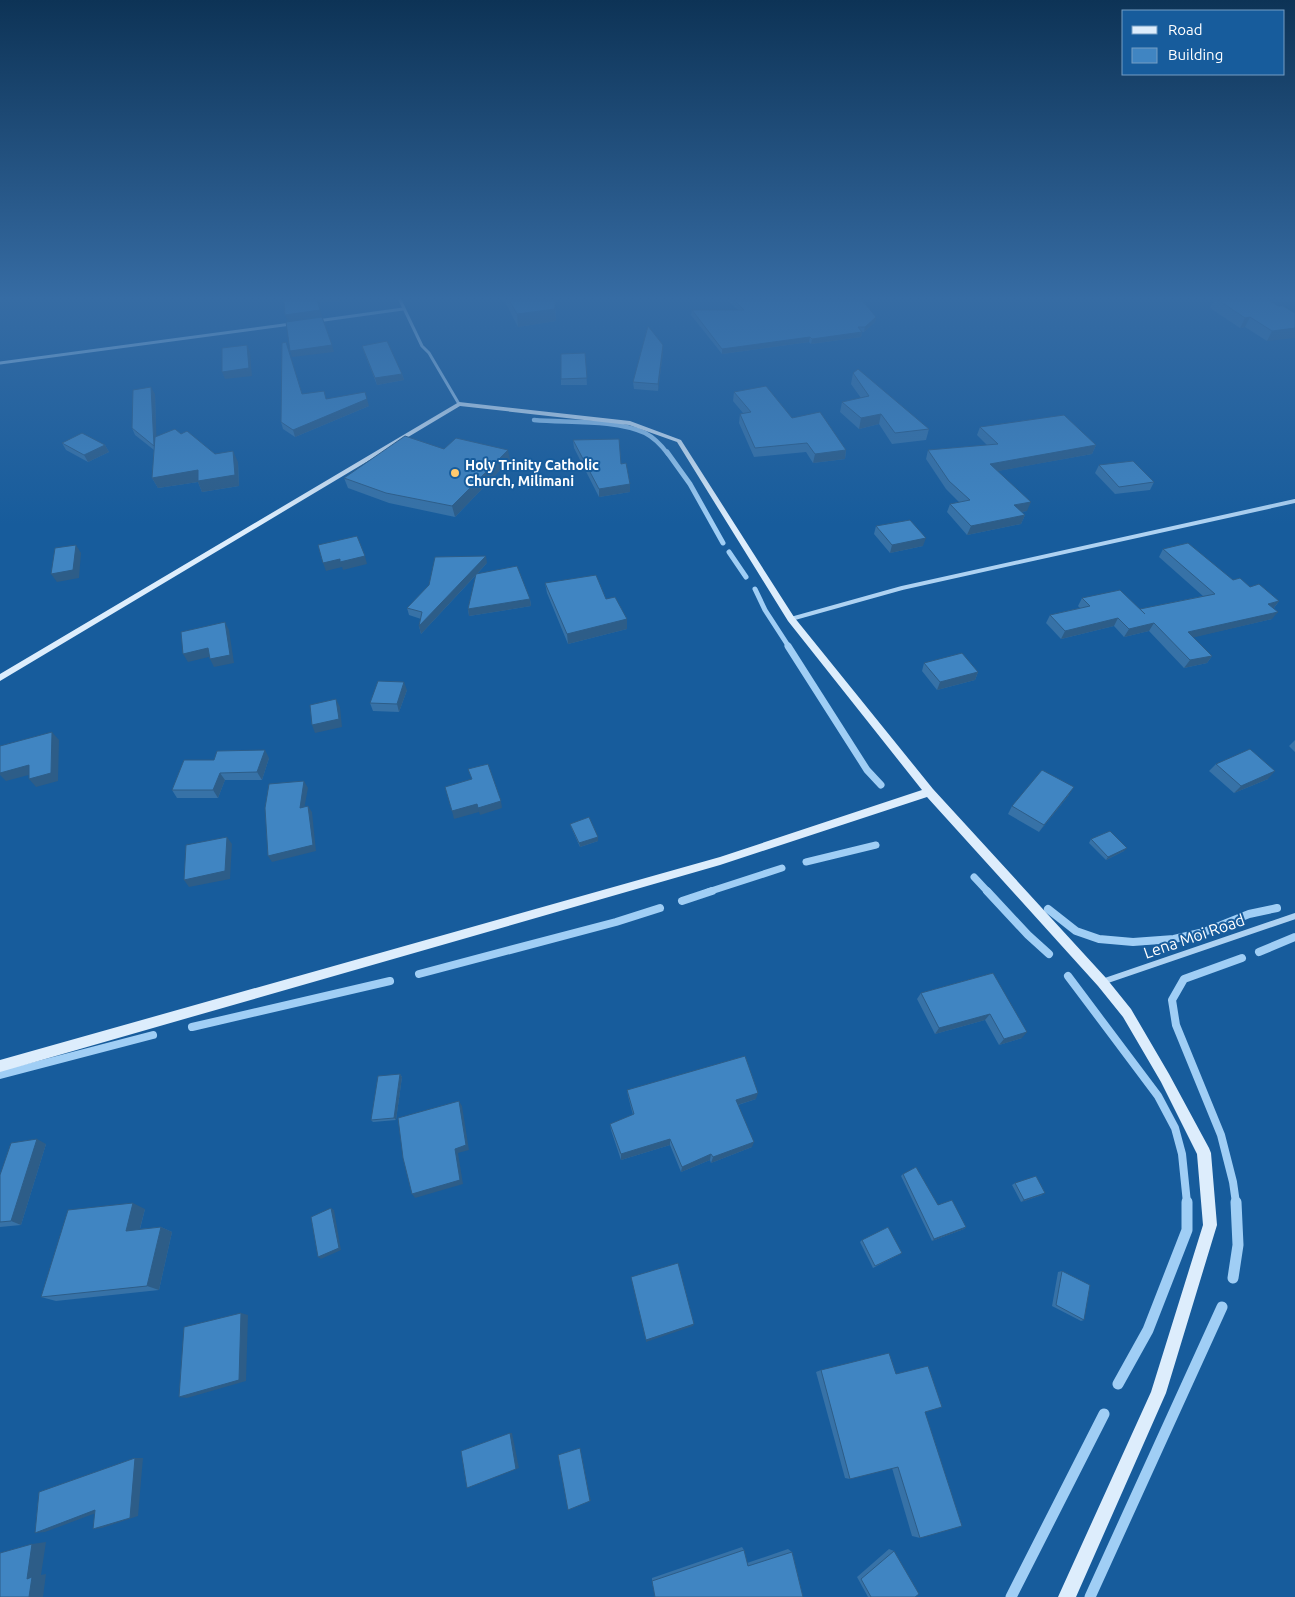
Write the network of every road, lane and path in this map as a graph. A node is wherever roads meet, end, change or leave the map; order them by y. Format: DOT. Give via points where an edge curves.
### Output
graph roads {
  1 [pos="442,375"];
  2 [pos="459,404"];
  3 [pos="1295,502"];
  4 [pos="791,619"];
  5 [pos="0,678"];
  6 [pos="930,792"];
  7 [pos="1295,916"];
  8 [pos="1102,982"];
  9 [pos="0,1066"];
  10 [pos="1067,1597"];
  1 -- 2 [label="street"];
  2 -- 4 [label="street" via="630,423 679,441"];
  2 -- 5 [label="street"];
  3 -- 4 [label="street" via="902,588"];
  4 -- 6 [label="street"];
  6 -- 8 [label="street"];
  6 -- 9 [label="street" via="720,861"];
  7 -- 8 [label="street, Lena Moi Road"];
  8 -- 10 [label="street" via="1126,1013 1165,1078 1204,1153 1210,1225 1158,1393"];
}
